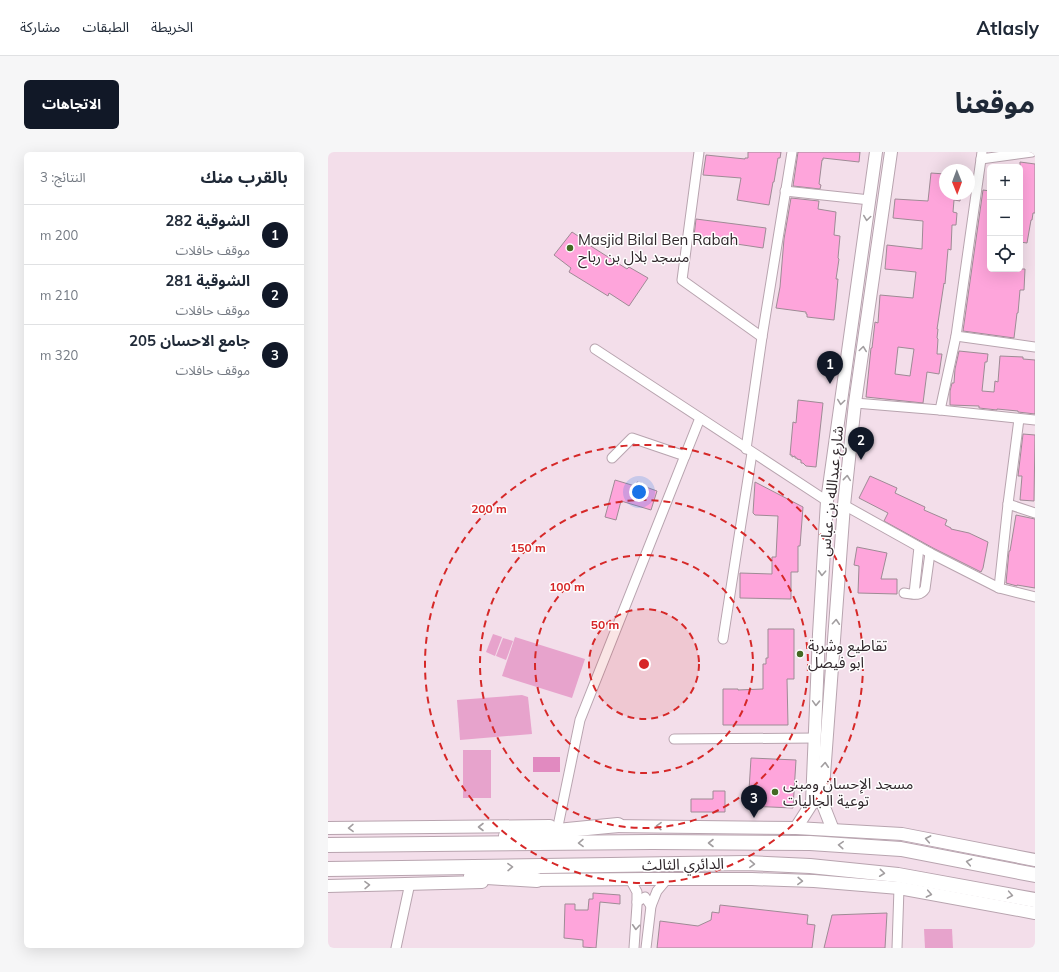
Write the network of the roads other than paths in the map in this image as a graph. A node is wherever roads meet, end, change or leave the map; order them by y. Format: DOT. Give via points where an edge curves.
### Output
graph roads {
  1 [pos="700,152"];
  2 [pos="792,152"];
  3 [pos="876,152"];
  4 [pos="890,152"];
  5 [pos="1032,152"];
  6 [pos="981,155"];
  7 [pos="786,191"];
  8 [pos="870,200"];
  9 [pos="956,336"];
  10 [pos="762,337"];
  11 [pos="1035,337"];
  12 [pos="1034,347"];
  13 [pos="595,350"];
  14 [pos="855,403"];
  15 [pos="940,410"];
  16 [pos="700,418"];
  17 [pos="1019,419"];
  18 [pos="1035,420"];
  19 [pos="749,451"];
  20 [pos="685,456"];
  21 [pos="612,458"];
  22 [pos="827,501"];
  23 [pos="1008,504"];
  24 [pos="844,505"];
  25 [pos="1035,513"];
  26 [pos="919,547"];
  27 [pos="930,553"];
  28 [pos="1000,588"];
  29 [pos="904,593"];
  30 [pos="914,594"];
  31 [pos="1035,597"];
  32 [pos="723,638"];
  33 [pos="814,738"];
  34 [pos="674,739"];
  35 [pos="558,826"];
  36 [pos="618,826"];
  37 [pos="328,828"];
  38 [pos="796,828"];
  39 [pos="833,830"];
  40 [pos="328,845"];
  41 [pos="405,845"];
  42 [pos="1035,860"];
  43 [pos="373,868"];
  44 [pos="328,869"];
  45 [pos="1035,875"];
  46 [pos="630,879"];
  47 [pos="667,879"];
  48 [pos="537,880"];
  49 [pos="410,884"];
  50 [pos="328,886"];
  51 [pos="899,888"];
  52 [pos="1035,900"];
  53 [pos="637,902"];
  54 [pos="651,906"];
  55 [pos="1035,913"];
  56 [pos="396,948"];
  57 [pos="634,948"];
  58 [pos="646,948"];
  59 [pos="897,948"];
  1 -- 10 [label="street" via="682,280"];
  2 -- 7 [label="street"];
  3 -- 8 [label="main road, شارع عبدالله بن عباس"];
  14 -- 4 [label="main road, شارع عبدالله بن عباس, one-way"];
  5 -- 6 [label="street"];
  6 -- 9 [label="street"];
  7 -- 8 [label="street"];
  7 -- 10 [label="street"];
  8 -- 22 [label="main road, شارع عبدالله بن عباس, one-way"];
  9 -- 12 [label="street"];
  9 -- 15 [label="street"];
  10 -- 19 [label="street"];
  11 -- 12 [label="street"];
  13 -- 16 [label="street"];
  14 -- 15 [label="street"];
  24 -- 14 [label="main road, شارع عبدالله بن عباس, one-way"];
  15 -- 17 [label="street"];
  16 -- 19 [label="street"];
  16 -- 20 [label="street"];
  17 -- 18 [label="street"];
  17 -- 23 [label="street"];
  19 -- 22 [label="street"];
  19 -- 32 [label="street"];
  20 -- 21 [label="street" via="632,438"];
  20 -- 35 [label="street" via="580,720"];
  22 -- 33 [label="main road, شارع عبدالله بن عباس, one-way"];
  23 -- 25 [label="street"];
  23 -- 28 [label="street"];
  24 -- 26 [label="street"];
  39 -- 24 [label="main road, شارع عبدالله بن عباس, one-way" via="822,802"];
  26 -- 27 [label="street"];
  26 -- 30 [label="street"];
  27 -- 28 [label="street"];
  27 -- 30 [label="street" via="925,589 920,594"];
  28 -- 31 [label="street"];
  29 -- 30 [label="street"];
  33 -- 34 [label="street"];
  33 -- 38 [label="main road, شارع عبدالله بن عباس" via="812,803"];
  35 -- 36 [label="main road"];
  35 -- 37 [label="main road, one-way"];
  38 -- 36 [label="main road, one-way"];
  36 -- 41 [label="highway"];
  38 -- 39 [label="main road"];
  42 -- 39 [label="main road, one-way" via="902,834"];
  40 -- 41 [label="highway, الدائري الثالث"];
  45 -- 41 [label="highway, الدائري الثالث, one-way" via="901,850 810,843"];
  43 -- 44 [label="highway, الدائري الثالث"];
  43 -- 48 [label="highway"];
  43 -- 52 [label="highway, الدائري الثالث, one-way" via="747,863 810,866 898,875"];
  46 -- 47 [label="main road"];
  46 -- 48 [label="main road"];
  46 -- 53 [label="street" via="637,892"];
  47 -- 51 [label="main road, one-way" via="814,881"];
  47 -- 54 [label="street" via="657,891"];
  48 -- 49 [label="main road"];
  50 -- 49 [label="main road, one-way"];
  49 -- 56 [label="street"];
  51 -- 55 [label="main road, one-way"];
  51 -- 59 [label="street"];
  53 -- 54 [label="street" via="645,897"];
  53 -- 57 [label="street, one-way"];
  54 -- 58 [label="street"];
}
